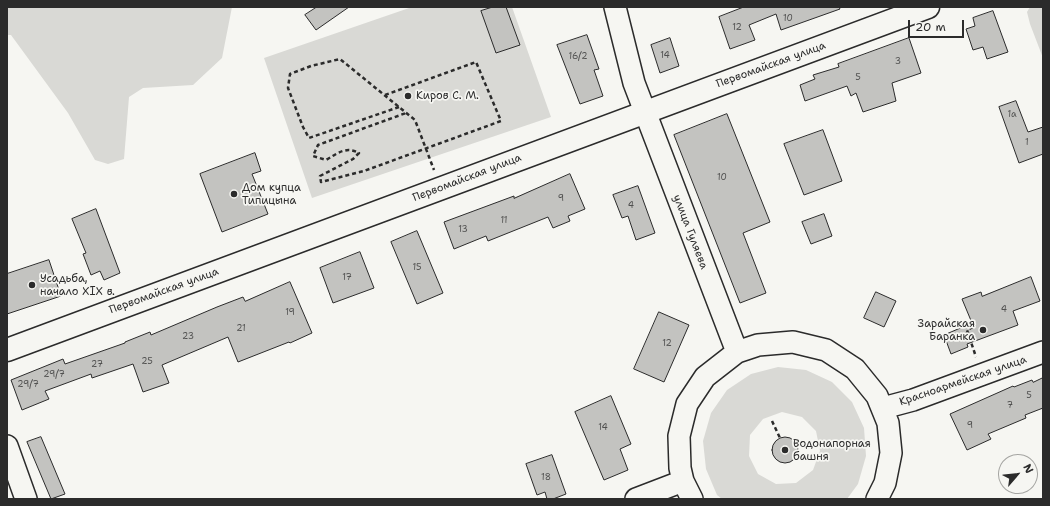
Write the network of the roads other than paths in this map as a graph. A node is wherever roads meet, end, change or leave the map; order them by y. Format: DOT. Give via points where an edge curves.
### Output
graph roads {
  1 [pos="615,7"];
  2 [pos="928,7"];
  3 [pos="645,111"];
  4 [pos="7,350"];
  5 [pos="737,352"];
  6 [pos="1043,352"];
  7 [pos="883,408"];
  8 [pos="7,446"];
  9 [pos="687,490"];
  10 [pos="26,499"];
  11 [pos="636,499"];
  12 [pos="877,499"];
  1 -- 3 [label="street, улица Гуляева" via="634,83"];
  2 -- 3 [label="main road, Первомайская улица"];
  3 -- 4 [label="main road, Первомайская улица"];
  3 -- 5 [label="street, улица Гуляева"];
  5 -- 7 [label="street" via="758,345 793,342 826,350 855,369 877,396"];
  5 -- 9 [label="street" via="705,377 687,404 679,436 680,468"];
  6 -- 7 [label="street, Красноармейская улица" via="913,400"];
  7 -- 12 [label="street" via="888,423 891,453 885,483"];
  8 -- 10 [label="street"];
  9 -- 11 [label="street"];
}
